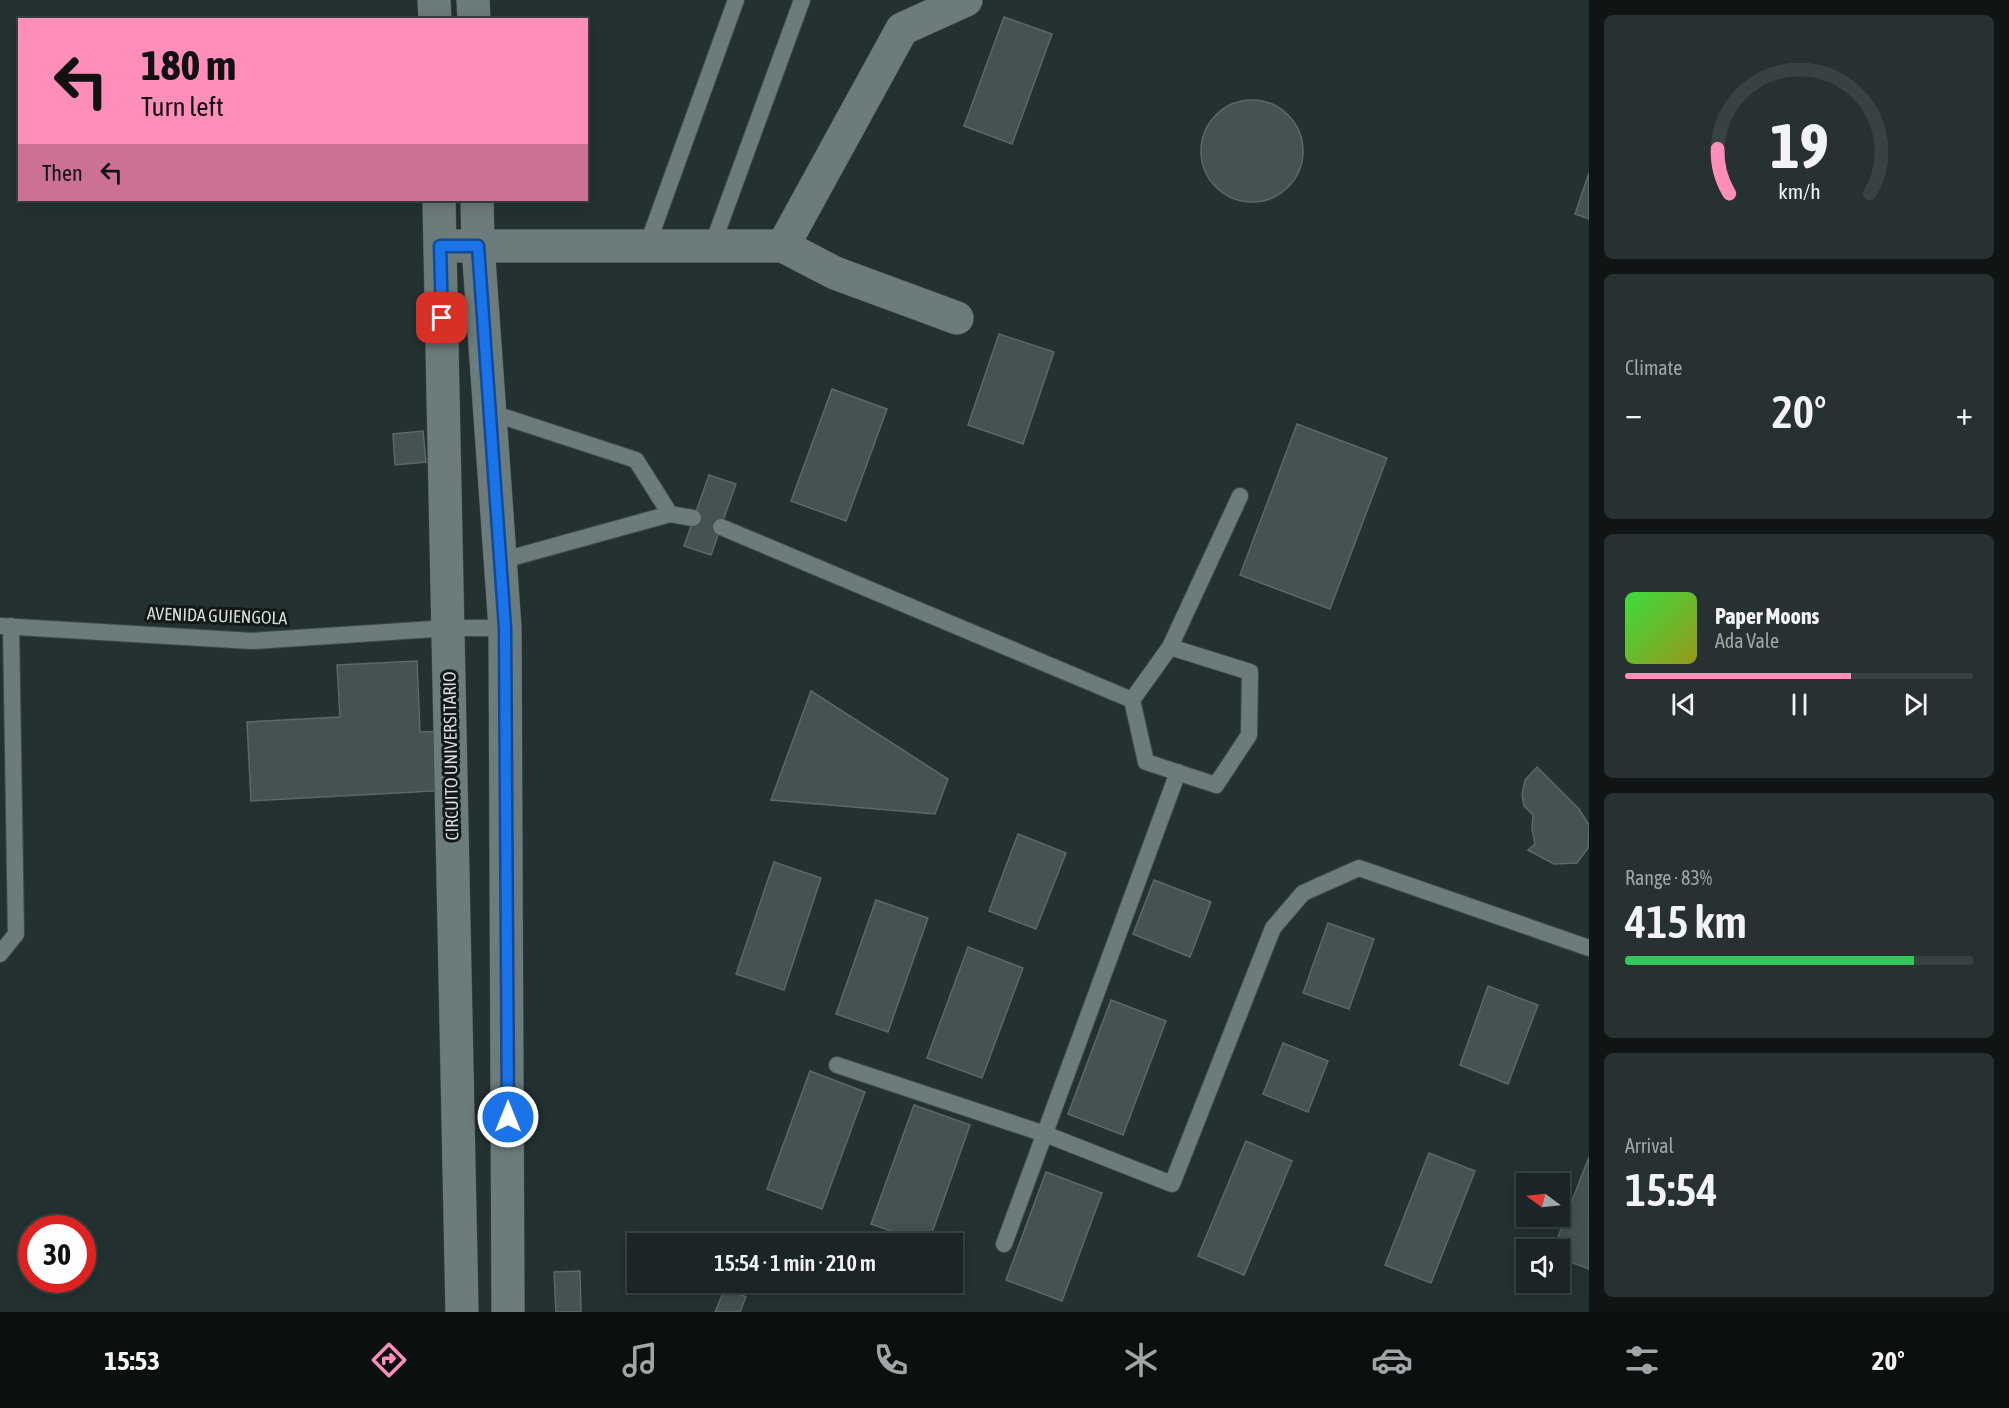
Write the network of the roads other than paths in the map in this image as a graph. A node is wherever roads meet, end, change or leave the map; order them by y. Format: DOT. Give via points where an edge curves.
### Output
graph roads {
  1 [pos="434,0"];
  2 [pos="473,0"];
  3 [pos="736,0"];
  4 [pos="802,0"];
  5 [pos="966,0"];
  6 [pos="435,18"];
  7 [pos="474,18"];
  8 [pos="439,201"];
  9 [pos="477,201"];
  10 [pos="440,246"];
  11 [pos="478,246"];
  12 [pos="647,246"];
  13 [pos="712,246"];
  14 [pos="783,246"];
  15 [pos="957,318"];
  16 [pos="489,412"];
  17 [pos="1240,496"];
  18 [pos="670,514"];
  19 [pos="693,518"];
  20 [pos="721,527"];
  21 [pos="500,561"];
  22 [pos="5,626"];
  23 [pos="449,628"];
  24 [pos="505,628"];
  25 [pos="1170,647"];
  26 [pos="1132,700"];
  27 [pos="1178,772"];
  28 [pos="1589,948"];
  29 [pos="0,954"];
  30 [pos="837,1065"];
  31 [pos="1045,1134"];
  32 [pos="1004,1244"];
  33 [pos="462,1312"];
  34 [pos="508,1312"];
  1 -- 6 [label="street"];
  2 -- 7 [label="street"];
  3 -- 12 [label="lane"];
  4 -- 13 [label="lane"];
  5 -- 14 [label="street" via="902,29"];
  8 -- 10 [label="street, CIRCUITO UNIVERSITARIO"];
  9 -- 11 [label="street"];
  10 -- 11 [label="street"];
  10 -- 23 [label="street, CIRCUITO UNIVERSITARIO"];
  11 -- 12 [label="street"];
  11 -- 16 [label="street"];
  12 -- 13 [label="street"];
  13 -- 14 [label="street"];
  14 -- 15 [label="street" via="835,273"];
  16 -- 18 [label="lane" via="636,460"];
  16 -- 21 [label="street"];
  17 -- 25 [label="lane"];
  18 -- 19 [label="lane"];
  18 -- 21 [label="lane"];
  20 -- 26 [label="lane"];
  21 -- 24 [label="street"];
  22 -- 23 [label="lane, AVENIDA GUIENGOLA" via="252,640"];
  22 -- 29 [label="lane" via="16,934"];
  23 -- 24 [label="lane, AVENIDA GUIENGOLA"];
  23 -- 33 [label="street, CIRCUITO UNIVERSITARIO"];
  24 -- 34 [label="street"];
  25 -- 26 [label="lane"];
  25 -- 27 [label="lane" via="1250,672 1249,735 1216,785"];
  26 -- 27 [label="lane" via="1146,762"];
  27 -- 31 [label="lane"];
  28 -- 31 [label="lane" via="1359,868 1303,893 1273,928 1172,1184"];
  30 -- 31 [label="lane"];
  31 -- 32 [label="lane"];
}
